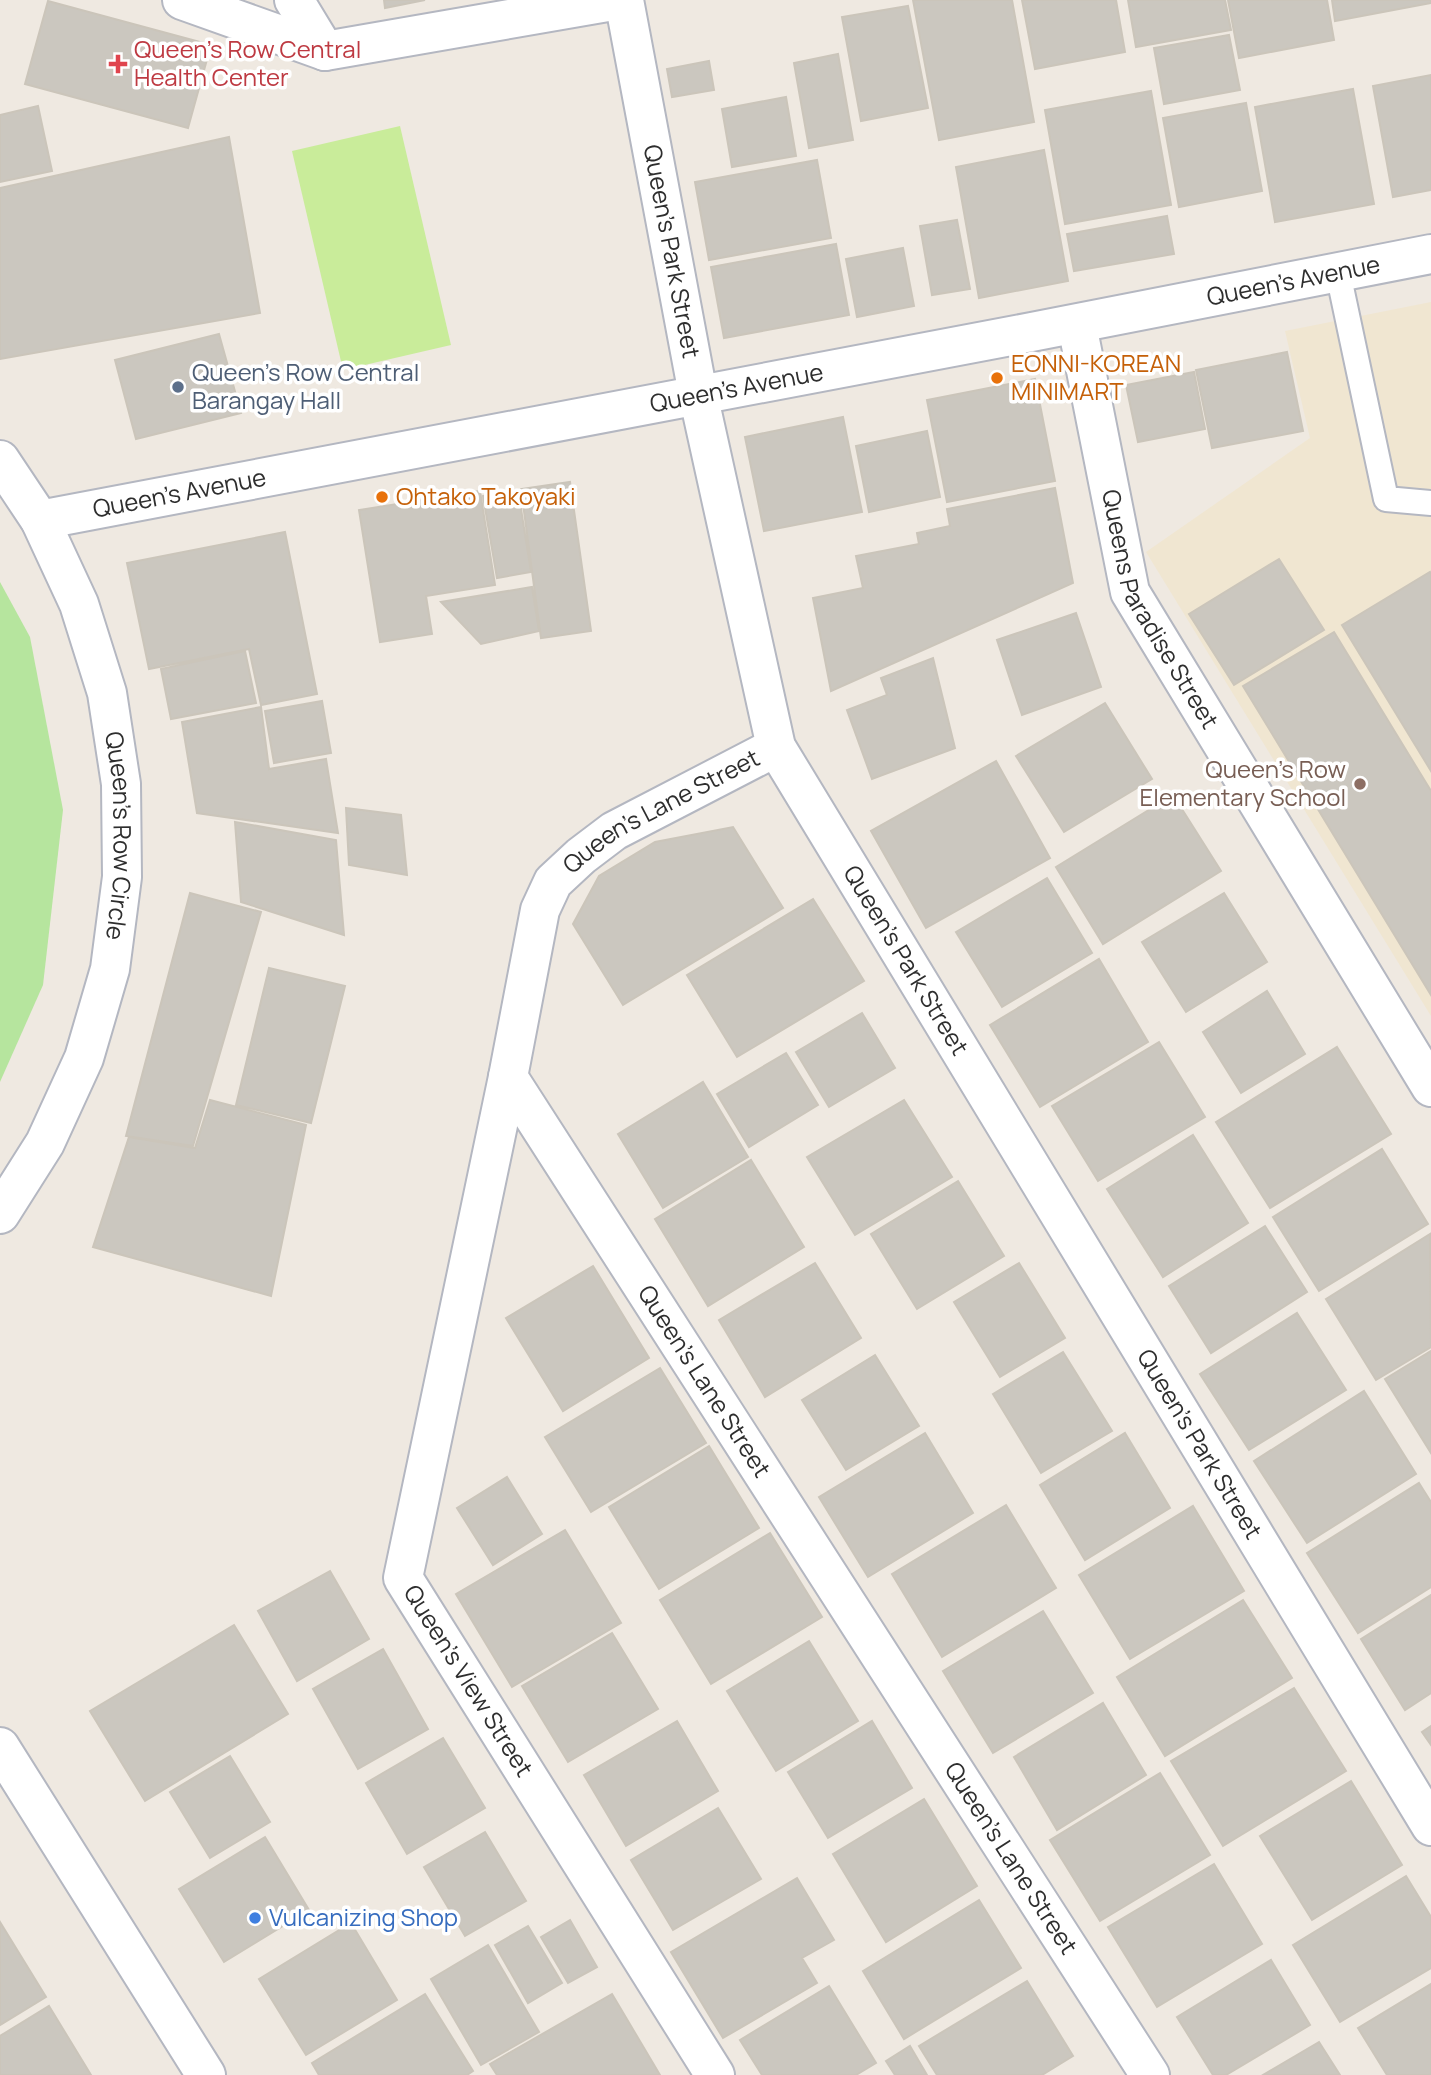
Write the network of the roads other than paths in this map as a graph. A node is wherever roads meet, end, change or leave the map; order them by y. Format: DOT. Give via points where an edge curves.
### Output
graph roads {
  1 [pos="182,0"];
  2 [pos="294,0"];
  3 [pos="621,0"];
  4 [pos="325,51"];
  5 [pos="1431,254"];
  6 [pos="1338,273"];
  7 [pos="1077,325"];
  8 [pos="698,394"];
  9 [pos="0,460"];
  10 [pos="1431,503"];
  11 [pos="40,520"];
  12 [pos="776,747"];
  13 [pos="508,1077"];
  14 [pos="1431,1087"];
  15 [pos="0,1214"];
  16 [pos="0,1746"];
  17 [pos="1431,1826"];
  18 [pos="206,2075"];
  19 [pos="715,2075"];
  20 [pos="1150,2075"];
  1 -- 4 [label="street"];
  2 -- 4 [label="street"];
  3 -- 4 [label="street"];
  3 -- 8 [label="street, Queen's Park Street"];
  5 -- 6 [label="street, Queen's Avenue"];
  6 -- 7 [label="street, Queen's Avenue"];
  6 -- 10 [label="lane" via="1386,499"];
  7 -- 8 [label="street, Queen's Avenue"];
  7 -- 14 [label="street, Queens Paradise Street" via="1130,592"];
  8 -- 11 [label="street, Queen's Avenue"];
  8 -- 12 [label="street, Queen's Park Street"];
  9 -- 11 [label="street, Queen's Row Circle"];
  11 -- 15 [label="street, Queen's Row Circle" via="79,604 107,693 121,784 122,877 110,969 84,1058 46,1143"];
  12 -- 13 [label="street, Queen's Lane Street" via="614,831 553,882 540,909"];
  12 -- 17 [label="street, Queen's Park Street"];
  13 -- 19 [label="street, Queen's View Street" via="403,1578"];
  13 -- 20 [label="street, Queen's Lane Street"];
  16 -- 18 [label="street"];
}
